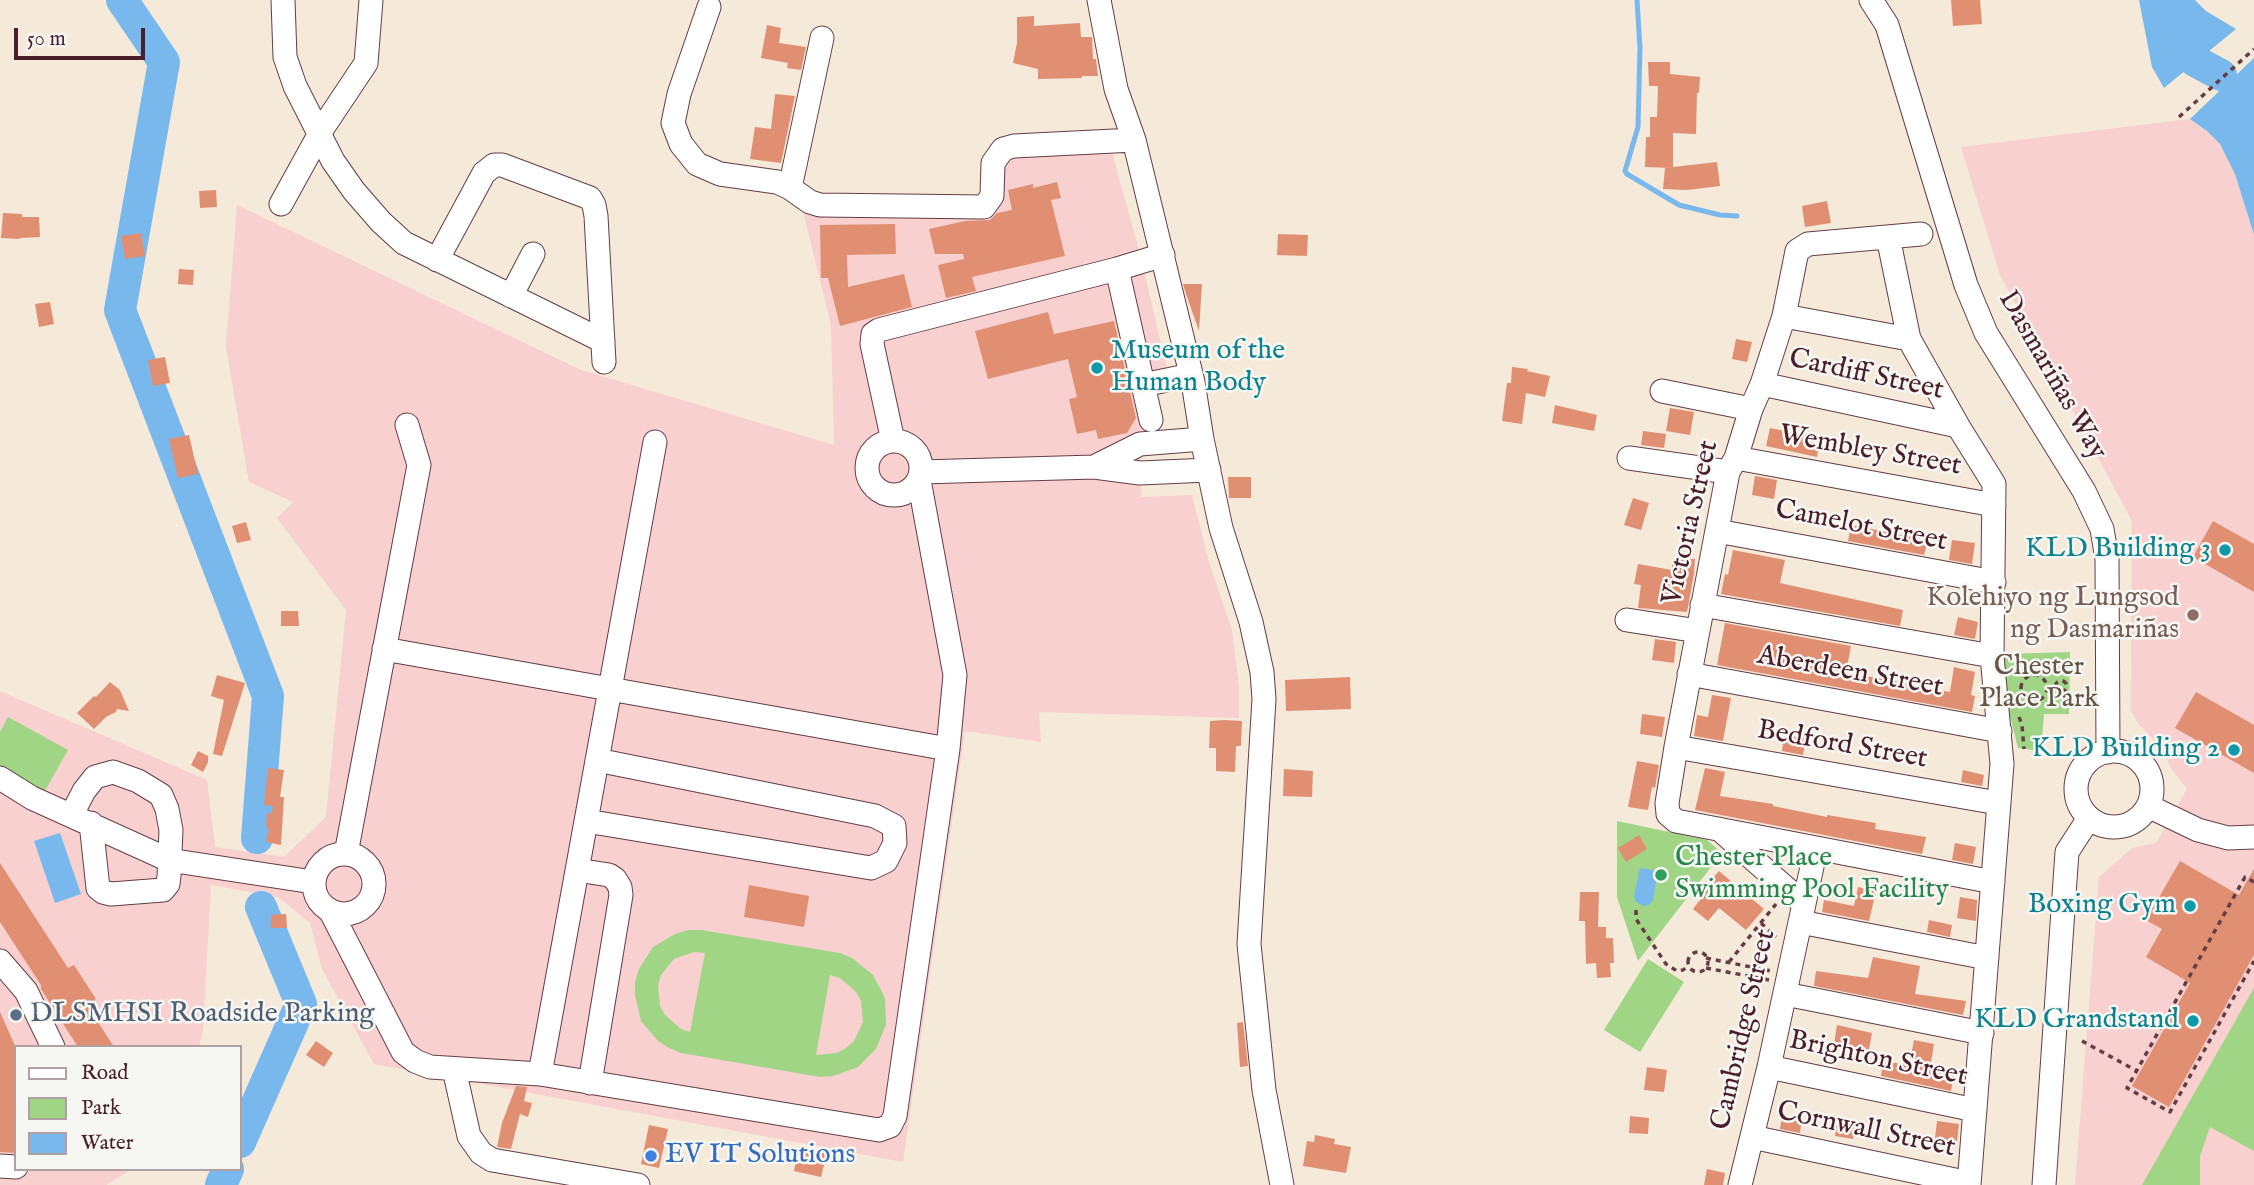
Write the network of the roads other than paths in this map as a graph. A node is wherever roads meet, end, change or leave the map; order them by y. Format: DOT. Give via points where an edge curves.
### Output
graph roads {
  1 [pos="283,0"];
  2 [pos="370,0"];
  3 [pos="1099,0"];
  4 [pos="1871,0"];
  5 [pos="709,7"];
  6 [pos="822,38"];
  7 [pos="320,135"];
  8 [pos="1134,140"];
  9 [pos="790,188"];
  10 [pos="281,204"];
  11 [pos="1921,234"];
  12 [pos="1888,237"];
  13 [pos="533,254"];
  14 [pos="1163,255"];
  15 [pos="437,260"];
  16 [pos="1117,269"];
  17 [pos="511,296"];
  18 [pos="1784,316"];
  19 [pos="1909,339"];
  20 [pos="1191,375"];
  21 [pos="1762,384"];
  22 [pos="1143,385"];
  23 [pos="1662,391"];
  24 [pos="1751,409"];
  25 [pos="1151,421"];
  26 [pos="407,425"];
  27 [pos="1958,426"];
  28 [pos="1202,439"];
  29 [pos="893,441"];
  30 [pos="655,442"];
  31 [pos="1629,458"];
  32 [pos="1732,465"];
  33 [pos="1094,467"];
  34 [pos="1209,470"];
  35 [pos="920,476"];
  36 [pos="1994,505"];
  37 [pos="1717,531"];
  38 [pos="1994,582"];
  39 [pos="1702,605"];
  40 [pos="1627,620"];
  41 [pos="1698,631"];
  42 [pos="384,649"];
  43 [pos="1992,656"];
  44 [pos="1689,674"];
  45 [pos="610,690"];
  46 [pos="2000,731"];
  47 [pos="1676,747"];
  48 [pos="948,749"];
  49 [pos="2108,752"];
  50 [pos="597,760"];
  51 [pos="0,778"];
  52 [pos="1998,803"];
  53 [pos="2148,806"];
  54 [pos="82,818"];
  55 [pos="2089,818"];
  56 [pos="586,821"];
  57 [pos="1719,829"];
  58 [pos="2254,837"];
  59 [pos="1816,848"];
  60 [pos="346,854"];
  61 [pos="169,860"];
  62 [pos="577,870"];
  63 [pos="313,882"];
  64 [pos="1993,882"];
  65 [pos="331,912"];
  66 [pos="1802,913"];
  67 [pos="1987,958"];
  68 [pos="0,961"];
  69 [pos="1780,983"];
  70 [pos="1982,1032"];
  71 [pos="52,1045"];
  72 [pos="1769,1067"];
  73 [pos="454,1069"];
  74 [pos="540,1074"];
  75 [pos="590,1083"];
  76 [pos="1975,1110"];
  77 [pos="1752,1138"];
  78 [pos="1969,1184"];
  79 [pos="638,1185"];
  80 [pos="1282,1185"];
  81 [pos="1740,1185"];
  82 [pos="2044,1185"];
  1 -- 7 [label="street" via="285,57"];
  2 -- 7 [label="street" via="366,63"];
  3 -- 8 [label="street" via="1116,89"];
  4 -- 49 [label="street, Dasmariñas Way" via="1887,25 1966,285 1986,333 2084,491 2102,529 2107,559"];
  5 -- 9 [label="street" via="673,123 681,144 697,164 720,174"];
  6 -- 9 [label="street"];
  7 -- 10 [label="street"];
  7 -- 15 [label="street" via="354,191 381,222 404,243"];
  8 -- 9 [label="street" via="1003,149 993,163 992,196 984,207 820,205"];
  8 -- 14 [label="street"];
  11 -- 12 [label="street, Victoria Street"];
  12 -- 18 [label="street, Victoria Street" via="1808,244 1797,251"];
  12 -- 19 [label="street"];
  13 -- 17 [label="street"];
  14 -- 16 [label="street"];
  14 -- 20 [label="street"];
  15 -- 17 [label="street"];
  15 -- 17 [label="street" via="484,173 494,165 590,198 596,216 604,351"];
  16 -- 22 [label="street"];
  16 -- 29 [label="street" via="873,334"];
  18 -- 19 [label="street"];
  18 -- 21 [label="street, Victoria Street"];
  19 -- 27 [label="street"];
  20 -- 22 [label="street"];
  20 -- 28 [label="street"];
  21 -- 24 [label="street, Victoria Street"];
  21 -- 27 [label="street, Cardiff Street"];
  22 -- 25 [label="street"];
  23 -- 24 [label="street"];
  24 -- 32 [label="street, Victoria Street"];
  26 -- 42 [label="street" via="419,465"];
  27 -- 36 [label="street" via="1994,484"];
  28 -- 33 [label="street" via="1140,444"];
  28 -- 34 [label="street"];
  29 -- 35 [label="street" via="914,449"];
  29 -- 35 [label="street" via="881,444 869,456 870,482 892,495 908,492"];
  30 -- 45 [label="street"];
  31 -- 32 [label="street, Wembley Street"];
  32 -- 36 [label="street, Wembley Street"];
  32 -- 37 [label="street, Victoria Street"];
  33 -- 34 [label="street" via="1140,473"];
  33 -- 35 [label="street"];
  34 -- 80 [label="street" via="1262,672 1249,944 1264,1090"];
  35 -- 48 [label="street" via="956,675"];
  36 -- 38 [label="street"];
  37 -- 38 [label="street, Camelot Street"];
  37 -- 39 [label="street, Victoria Street"];
  38 -- 43 [label="street"];
  39 -- 41 [label="street, Victoria Street"];
  39 -- 43 [label="street"];
  40 -- 41 [label="street"];
  41 -- 44 [label="street, Victoria Street"];
  42 -- 45 [label="street"];
  42 -- 60 [label="street"];
  43 -- 46 [label="street"];
  44 -- 46 [label="street, Aberdeen Street"];
  44 -- 47 [label="street, Victoria Street"];
  45 -- 48 [label="street"];
  45 -- 50 [label="street"];
  46 -- 52 [label="street"];
  47 -- 52 [label="street, Bedford Street"];
  47 -- 57 [label="street, Victoria Street" via="1668,814 1676,821"];
  48 -- 75 [label="street" via="890,1126 879,1130"];
  49 -- 53 [label="street" via="2128,754 2144,767 2151,786"];
  49 -- 55 [label="street" via="2088,761 2077,779 2077,800"];
  50 -- 56 [label="street"];
  50 -- 56 [label="street" via="875,817 894,826 895,843 886,861 871,868"];
  51 -- 54 [label="street" via="33,798"];
  52 -- 64 [label="street"];
  53 -- 55 [label="street" via="2133,822 2122,826 2110,827"];
  53 -- 58 [label="street" via="2198,830 2228,838"];
  54 -- 61 [label="street"];
  54 -- 61 [label="street" via="98,888 103,892 163,890"];
  54 -- 61 [label="street" via="84,791 95,777 113,772 138,781 161,795 167,809"];
  55 -- 82 [label="street" via="2067,852"];
  56 -- 62 [label="street"];
  57 -- 59 [label="street"];
  57 -- 66 [label="street"];
  59 -- 64 [label="street"];
  59 -- 66 [label="street, Cambridge Street"];
  60 -- 63 [label="street" via="321,864"];
  60 -- 65 [label="street" via="370,869 375,887 359,911 350,915"];
  61 -- 63 [label="street"];
  62 -- 74 [label="street"];
  62 -- 75 [label="street" via="609,875 621,895"];
  63 -- 65 [label="street" via="317,900"];
  64 -- 67 [label="street"];
  65 -- 73 [label="street" via="403,1052 430,1067"];
  66 -- 67 [label="street"];
  66 -- 69 [label="street, Cambridge Street"];
  67 -- 70 [label="street"];
  68 -- 71 [label="street" via="26,991"];
  69 -- 70 [label="street"];
  69 -- 72 [label="street, Cambridge Street"];
  70 -- 76 [label="street"];
  72 -- 76 [label="street, Brighton Street"];
  72 -- 77 [label="street, Cambridge Street"];
  73 -- 74 [label="street"];
  73 -- 79 [label="street" via="469,1136 492,1160"];
  74 -- 75 [label="street"];
  76 -- 78 [label="street"];
  77 -- 78 [label="street, Cornwall Street"];
  77 -- 81 [label="street, Cambridge Street"];
}
